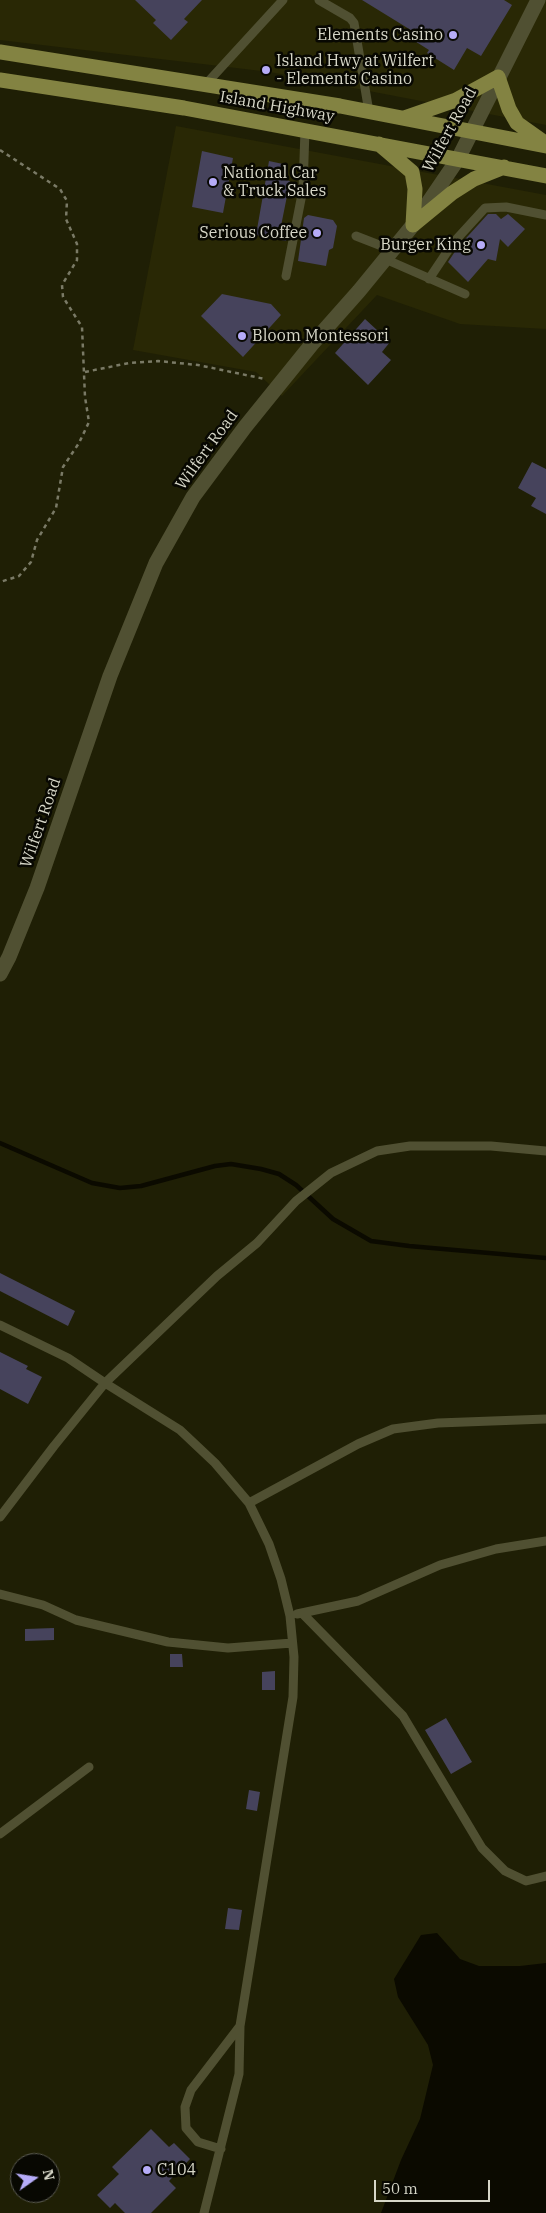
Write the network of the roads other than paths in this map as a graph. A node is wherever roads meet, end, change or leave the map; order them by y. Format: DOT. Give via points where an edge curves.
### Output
graph roads {
  1 [pos="282,0"];
  2 [pos="319,0"];
  3 [pos="538,0"];
  4 [pos="0,52"];
  5 [pos="498,77"];
  6 [pos="0,80"];
  7 [pos="206,84"];
  8 [pos="370,112"];
  9 [pos="403,118"];
  10 [pos="305,130"];
  11 [pos="471,131"];
  12 [pos="378,143"];
  13 [pos="546,144"];
  14 [pos="458,159"];
  15 [pos="504,167"];
  16 [pos="546,176"];
  17 [pos="546,215"];
  18 [pos="413,225"];
  19 [pos="356,236"];
  20 [pos="389,255"];
  21 [pos="286,276"];
  22 [pos="429,279"];
  23 [pos="465,294"];
  24 [pos="0,974"];
  25 [pos="546,1151"];
  26 [pos="0,1325"];
  27 [pos="106,1382"];
  28 [pos="546,1419"];
  29 [pos="249,1503"];
  30 [pos="0,1517"];
  31 [pos="546,1541"];
  32 [pos="0,1594"];
  33 [pos="302,1613"];
  34 [pos="290,1616"];
  35 [pos="292,1644"];
  36 [pos="90,1768"];
  37 [pos="0,1834"];
  38 [pos="546,1876"];
  39 [pos="240,2026"];
  40 [pos="220,2149"];
  41 [pos="204,2213"];
  1 -- 7 [label="lane"];
  2 -- 8 [label="lane" via="350,18 354,24"];
  3 -- 5 [label="street, Wilfert Road"];
  4 -- 7 [label="main road, Island Highway"];
  5 -- 9 [label="main road" via="456,100"];
  5 -- 11 [label="street, Wilfert Road"];
  5 -- 13 [label="main road" via="517,123"];
  6 -- 10 [label="main road, Island Highway"];
  7 -- 8 [label="main road, Island Highway"];
  8 -- 9 [label="main road, Island Highway"];
  9 -- 11 [label="main road, Island Highway"];
  10 -- 12 [label="main road, Island Highway"];
  10 -- 21 [label="lane" via="303,189"];
  11 -- 13 [label="main road, Island Highway"];
  11 -- 14 [label="street, Wilfert Road"];
  12 -- 14 [label="main road, Island Highway"];
  12 -- 18 [label="main road" via="412,172 415,189"];
  14 -- 15 [label="main road, Island Highway"];
  14 -- 18 [label="street, Wilfert Road"];
  15 -- 16 [label="main road, Island Highway"];
  15 -- 18 [label="main road" via="459,188"];
  17 -- 22 [label="lane" via="506,207 485,208 452,243"];
  18 -- 20 [label="street, Wilfert Road"];
  19 -- 20 [label="lane"];
  20 -- 22 [label="lane"];
  20 -- 24 [label="street, Wilfert Road" via="245,427 193,497 156,563 110,676 37,888"];
  22 -- 23 [label="lane"];
  25 -- 27 [label="lane" via="491,1146 410,1146 377,1151 331,1173 296,1201 257,1243 217,1276"];
  26 -- 27 [label="lane" via="68,1358"];
  27 -- 29 [label="lane" via="180,1430 215,1463"];
  27 -- 30 [label="lane"];
  28 -- 29 [label="lane" via="438,1423 393,1429 358,1444"];
  29 -- 34 [label="lane" via="269,1544"];
  31 -- 33 [label="lane" via="496,1549 440,1565 358,1601"];
  32 -- 35 [label="lane" via="43,1605 76,1620 168,1642 228,1648"];
  33 -- 34 [label="lane"];
  33 -- 38 [label="lane" via="404,1716 482,1848 505,1871 526,1881"];
  34 -- 35 [label="lane"];
  35 -- 39 [label="lane" via="293,1697"];
  36 -- 37 [label="lane"];
  39 -- 40 [label="lane" via="239,2074"];
  39 -- 40 [label="lane" via="191,2090 185,2107 186,2128 198,2142"];
  40 -- 41 [label="lane"];
}
